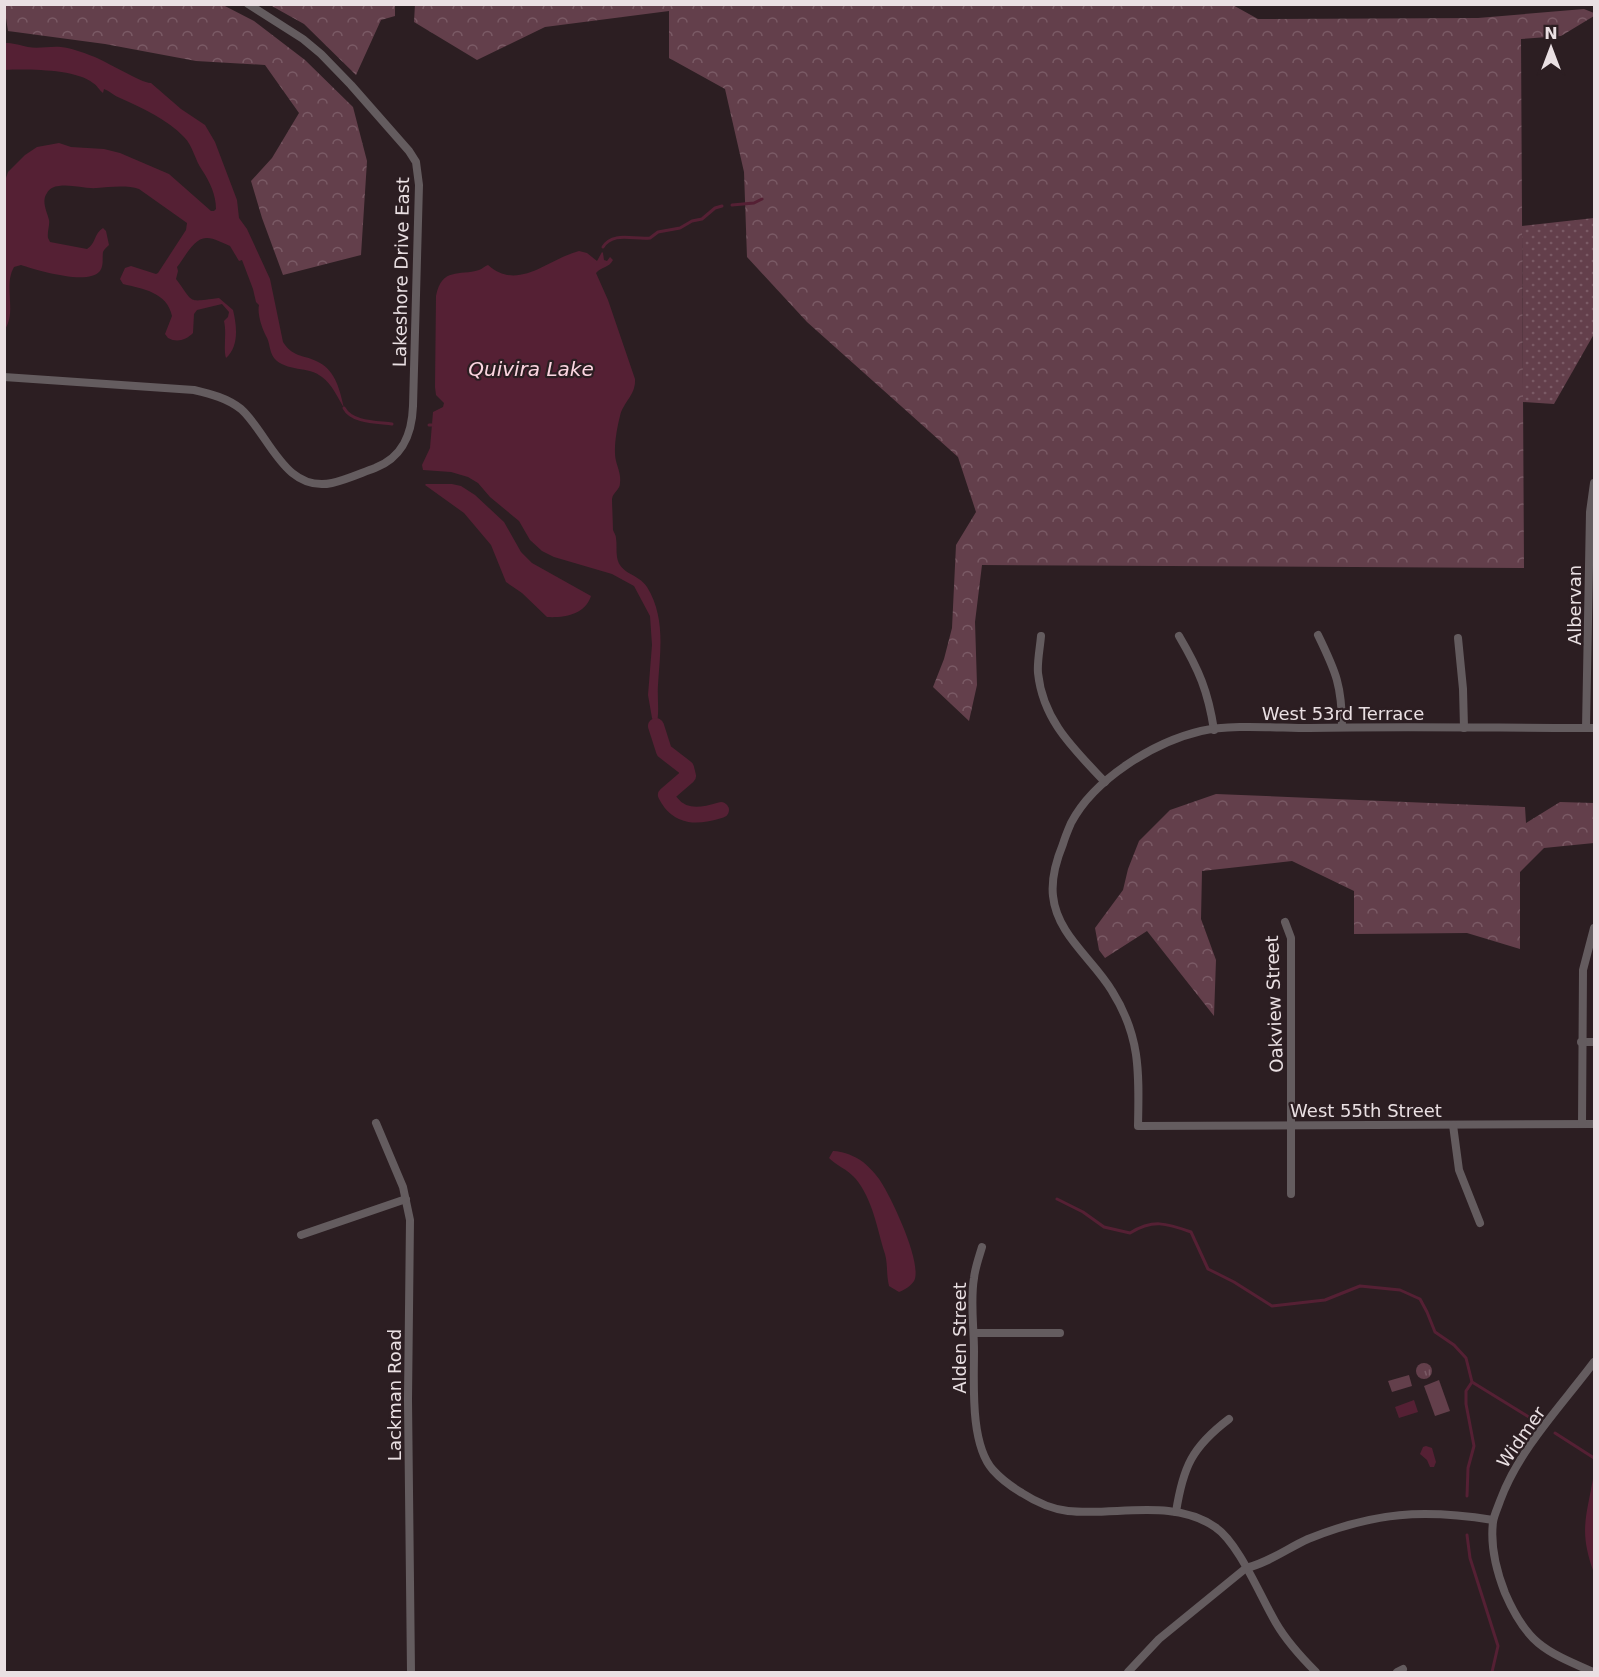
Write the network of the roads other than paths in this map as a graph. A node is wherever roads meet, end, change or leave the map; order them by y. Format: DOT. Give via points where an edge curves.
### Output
graph roads {
  1 [pos="249,4"];
  2 [pos="4,376"];
  3 [pos="1594,483"];
  4 [pos="1318,635"];
  5 [pos="1041,636"];
  6 [pos="1179,636"];
  7 [pos="1458,638"];
  8 [pos="1342,727"];
  9 [pos="1464,728"];
  10 [pos="1590,728"];
  11 [pos="1214,730"];
  12 [pos="1105,782"];
  13 [pos="1286,921"];
  14 [pos="1594,927"];
  15 [pos="1581,1041"];
  16 [pos="1594,1042"];
  17 [pos="376,1123"];
  18 [pos="1582,1124"];
  19 [pos="1594,1124"];
  20 [pos="1292,1125"];
  21 [pos="1453,1125"];
  22 [pos="1291,1194"];
  23 [pos="406,1199"];
  24 [pos="1480,1223"];
  25 [pos="301,1235"];
  26 [pos="982,1247"];
  27 [pos="974,1333"];
  28 [pos="1060,1333"];
  29 [pos="1594,1362"];
  30 [pos="1229,1419"];
  31 [pos="1176,1512"];
  32 [pos="1493,1520"];
  33 [pos="1246,1568"];
  34 [pos="411,1672"];
  35 [pos="1128,1672"];
  36 [pos="1316,1672"];
  37 [pos="1593,1672"];
  1 -- 2 [label="street, Lakeshore Drive East" via="321,54 399,138 416,162 413,406 410,432 400,451 379,466 353,476 330,484 313,483 289,470 239,407 212,394"];
  3 -- 10 [label="street, Albervan" via="1590,512"];
  4 -- 8 [label="street" via="1338,681"];
  5 -- 12 [label="street" via="1038,671 1043,702 1056,728"];
  6 -- 11 [label="street" via="1206,688"];
  7 -- 9 [label="street"];
  8 -- 9 [label="street, West 53rd Terrace"];
  8 -- 11 [label="street, West 53rd Terrace"];
  9 -- 10 [label="street, West 53rd Terrace"];
  11 -- 12 [label="street, West 53rd Terrace" via="1163,745 1125,764"];
  12 -- 20 [label="street, West 55th Street" via="1072,822 1055,862 1053,897 1061,924 1113,992 1134,1036 1139,1077 1138,1126"];
  13 -- 20 [label="street, Oakview Street" via="1291,938"];
  14 -- 15 [label="street" via="1582,970"];
  15 -- 16 [label="street"];
  15 -- 18 [label="street"];
  17 -- 23 [label="street, Lackman Road"];
  18 -- 19 [label="street, West 55th Street"];
  18 -- 21 [label="street, West 55th Street"];
  20 -- 21 [label="street, West 55th Street"];
  20 -- 22 [label="street, Oakview Street"];
  21 -- 24 [label="street" via="1460,1170"];
  23 -- 25 [label="street"];
  23 -- 34 [label="street, Lackman Road" via="410,1220"];
  26 -- 27 [label="street, Alden Street" via="974,1278"];
  27 -- 28 [label="street"];
  27 -- 31 [label="street, Alden Street" via="974,1413 981,1447 992,1469 1039,1504 1067,1511"];
  29 -- 32 [label="street, Widmer" via="1526,1450 1505,1487"];
  30 -- 31 [label="street" via="1210,1434 1186,1467"];
  31 -- 33 [label="street, Alden Street" via="1217,1528"];
  32 -- 33 [label="street" via="1436,1513 1374,1518 1329,1531"];
  32 -- 37 [label="street, Widmer" via="1492,1549 1512,1610 1546,1651"];
  33 -- 35 [label="street" via="1167,1632"];
  33 -- 36 [label="street, Alden Street" via="1290,1644"];
}
